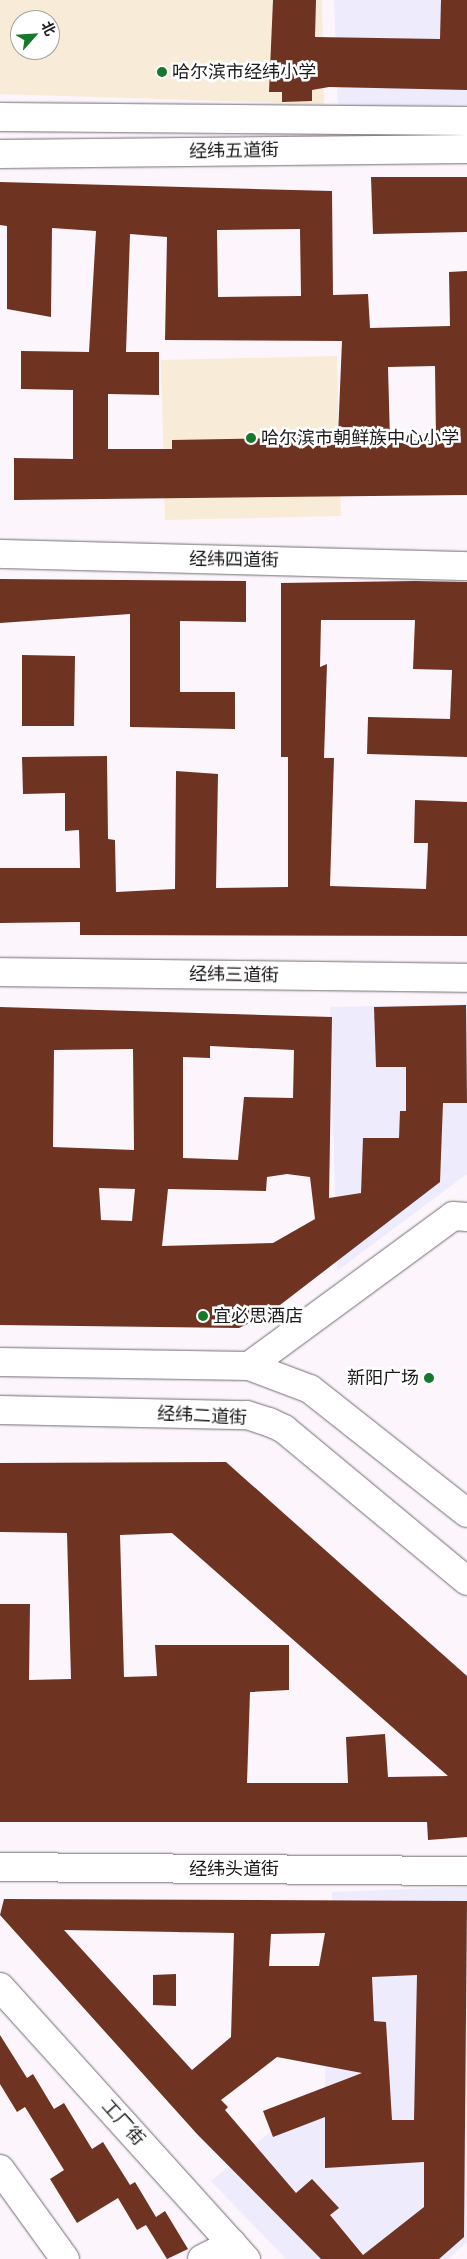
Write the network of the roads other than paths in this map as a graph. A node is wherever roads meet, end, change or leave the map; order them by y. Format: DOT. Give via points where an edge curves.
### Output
graph roads {
  1 [pos="0,117"];
  2 [pos="467,121"];
  3 [pos="467,149"];
  4 [pos="0,154"];
  5 [pos="0,554"];
  6 [pos="467,566"];
  7 [pos="0,972"];
  8 [pos="467,978"];
  9 [pos="467,1217"];
  10 [pos="0,1362"];
  11 [pos="249,1366"];
  12 [pos="0,1410"];
  13 [pos="467,1514"];
  14 [pos="467,1581"];
  15 [pos="0,1867"];
  16 [pos="467,1871"];
  17 [pos="0,1987"];
  18 [pos="0,2169"];
  19 [pos="239,2251"];
  20 [pos="65,2259"];
  21 [pos="202,2259"];
  1 -- 2 [label="main road, 经纬五道街"];
  3 -- 4 [label="main road, 经纬五道街"];
  5 -- 6 [label="main road, 经纬四道街"];
  7 -- 8 [label="main road, 经纬三道街"];
  9 -- 11 [label="main road" via="454,1216"];
  10 -- 11 [label="main road"];
  11 -- 13 [label="main road" via="310,1389"];
  12 -- 14 [label="main road, 经纬二道街" via="247,1415 269,1422 284,1429"];
  15 -- 16 [label="main road, 经纬头道街"];
  17 -- 19 [label="main road, 工厂街"];
  18 -- 20 [label="main road"];
  19 -- 21 [label="main road"];
}
